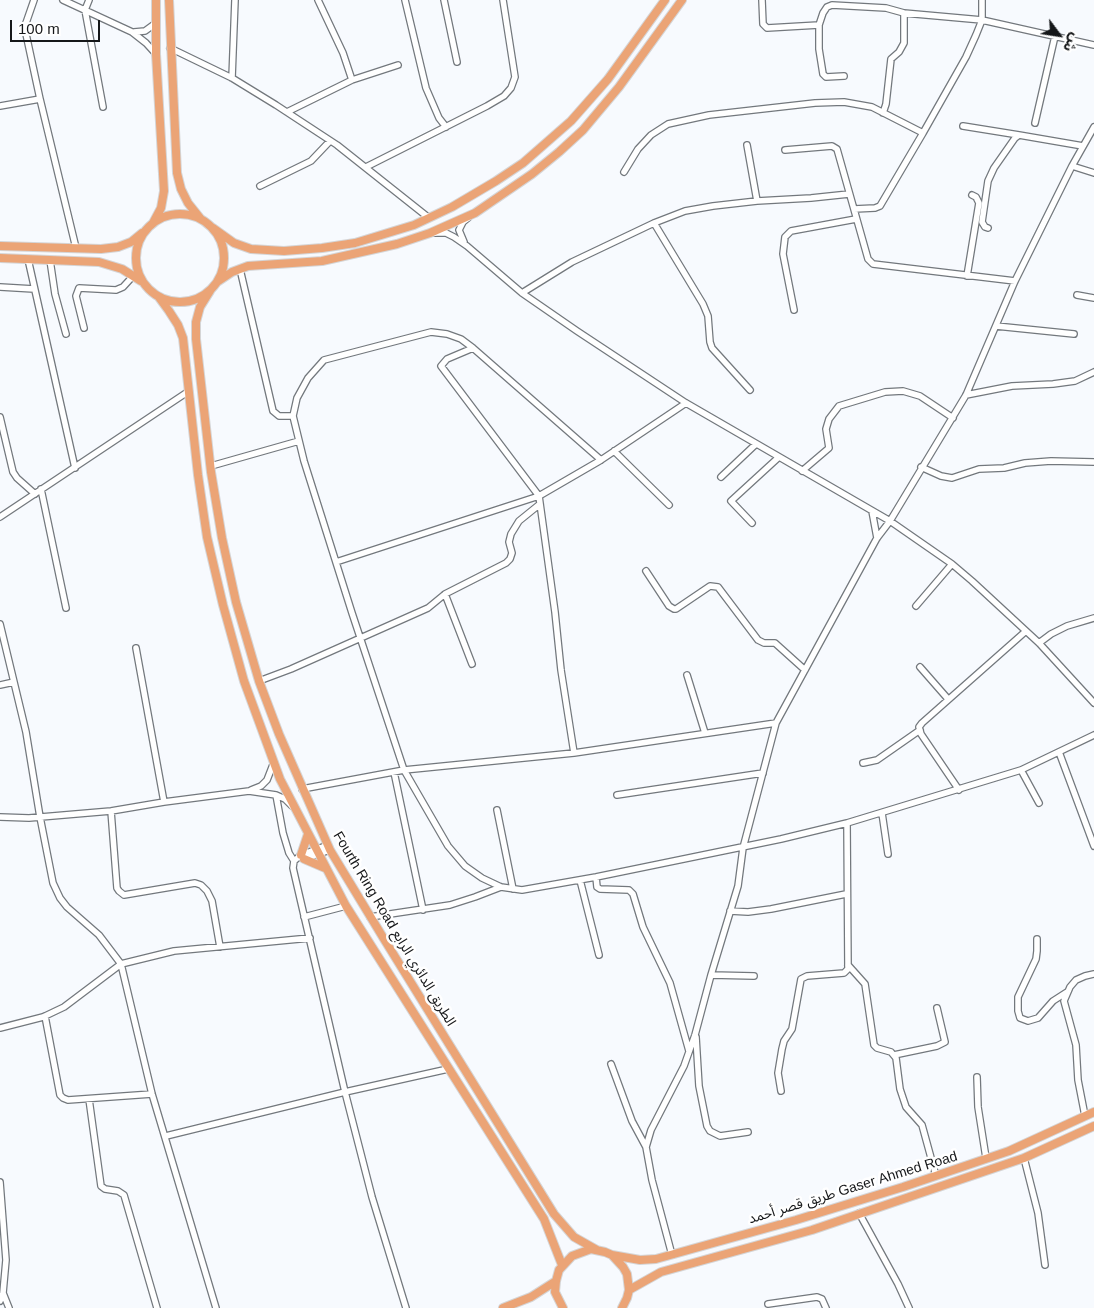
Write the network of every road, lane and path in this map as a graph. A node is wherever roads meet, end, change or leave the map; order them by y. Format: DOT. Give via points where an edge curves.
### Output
graph roads {
  1 [pos="34,0"];
  2 [pos="63,0"];
  3 [pos="89,0"];
  4 [pos="156,0"];
  5 [pos="169,0"];
  6 [pos="236,0"];
  7 [pos="318,0"];
  8 [pos="405,0"];
  9 [pos="444,0"];
  10 [pos="503,0"];
  11 [pos="665,0"];
  12 [pos="682,0"];
  13 [pos="762,0"];
  14 [pos="982,0"];
  15 [pos="85,10"];
  16 [pos="904,13"];
  17 [pos="982,20"];
  18 [pos="156,23"];
  19 [pos="819,25"];
  20 [pos="132,32"];
  21 [pos="1055,36"];
  22 [pos="638,37"];
  23 [pos="1094,45"];
  24 [pos="650,46"];
  25 [pos="170,48"];
  26 [pos="156,54"];
  27 [pos="457,62"];
  28 [pos="398,65"];
  29 [pos="844,76"];
  30 [pos="232,78"];
  31 [pos="352,80"];
  32 [pos="40,99"];
  33 [pos="0,106"];
  34 [pos="102,107"];
  35 [pos="287,112"];
  36 [pos="883,113"];
  37 [pos="1035,123"];
  38 [pos="963,126"];
  39 [pos="446,127"];
  40 [pos="1094,128"];
  41 [pos="923,133"];
  42 [pos="1019,136"];
  43 [pos="330,141"];
  44 [pos="747,146"];
  45 [pos="1083,146"];
  46 [pos="785,150"];
  47 [pos="1072,166"];
  48 [pos="366,167"];
  49 [pos="624,172"];
  50 [pos="1094,173"];
  51 [pos="260,186"];
  52 [pos="849,194"];
  53 [pos="972,195"];
  54 [pos="757,201"];
  55 [pos="854,209"];
  56 [pos="475,213"];
  57 [pos="429,218"];
  58 [pos="856,218"];
  59 [pos="201,219"];
  60 [pos="152,223"];
  61 [pos="654,223"];
  62 [pos="213,228"];
  63 [pos="988,228"];
  64 [pos="145,231"];
  65 [pos="430,233"];
  66 [pos="0,246"];
  67 [pos="467,246"];
  68 [pos="76,248"];
  69 [pos="0,258"];
  70 [pos="28,259"];
  71 [pos="50,260"];
  72 [pos="240,269"];
  73 [pos="134,275"];
  74 [pos="968,276"];
  75 [pos="217,282"];
  76 [pos="1016,282"];
  77 [pos="143,283"];
  78 [pos="0,287"];
  79 [pos="34,289"];
  80 [pos="210,291"];
  81 [pos="522,293"];
  82 [pos="1076,295"];
  83 [pos="158,296"];
  84 [pos="1094,298"];
  85 [pos="794,310"];
  86 [pos="996,326"];
  87 [pos="84,328"];
  88 [pos="66,334"];
  89 [pos="1074,334"];
  90 [pos="473,348"];
  91 [pos="1094,372"];
  92 [pos="750,390"];
  93 [pos="189,391"];
  94 [pos="966,395"];
  95 [pos="686,403"];
  96 [pos="293,416"];
  97 [pos="0,417"];
  98 [pos="953,418"];
  99 [pos="299,441"];
  100 [pos="756,444"];
  101 [pos="614,451"];
  102 [pos="779,457"];
  103 [pos="601,460"];
  104 [pos="1094,462"];
  105 [pos="210,466"];
  106 [pos="921,467"];
  107 [pos="75,468"];
  108 [pos="802,471"];
  109 [pos="721,477"];
  110 [pos="41,489"];
  111 [pos="35,494"];
  112 [pos="539,496"];
  113 [pos="540,504"];
  114 [pos="669,505"];
  115 [pos="872,511"];
  116 [pos="0,516"];
  117 [pos="890,521"];
  118 [pos="752,523"];
  119 [pos="877,538"];
  120 [pos="336,562"];
  121 [pos="952,564"];
  122 [pos="646,571"];
  123 [pos="445,594"];
  124 [pos="916,606"];
  125 [pos="66,608"];
  126 [pos="1094,618"];
  127 [pos="0,624"];
  128 [pos="1026,630"];
  129 [pos="361,638"];
  130 [pos="1039,643"];
  131 [pos="136,648"];
  132 [pos="472,664"];
  133 [pos="920,667"];
  134 [pos="805,670"];
  135 [pos="687,675"];
  136 [pos="259,681"];
  137 [pos="14,682"];
  138 [pos="0,685"];
  139 [pos="948,700"];
  140 [pos="1094,703"];
  141 [pos="776,723"];
  142 [pos="920,730"];
  143 [pos="705,733"];
  144 [pos="1094,735"];
  145 [pos="574,752"];
  146 [pos="1059,752"];
  147 [pos="274,762"];
  148 [pos="863,763"];
  149 [pos="404,770"];
  150 [pos="1021,770"];
  151 [pos="394,772"];
  152 [pos="763,773"];
  153 [pos="302,789"];
  154 [pos="959,790"];
  155 [pos="249,791"];
  156 [pos="276,795"];
  157 [pos="617,795"];
  158 [pos="164,802"];
  159 [pos="1039,803"];
  160 [pos="294,807"];
  161 [pos="497,810"];
  162 [pos="111,812"];
  163 [pos="882,813"];
  164 [pos="0,817"];
  165 [pos="40,817"];
  166 [pos="847,823"];
  167 [pos="308,834"];
  168 [pos="1094,846"];
  169 [pos="329,847"];
  170 [pos="743,848"];
  171 [pos="317,852"];
  172 [pos="888,854"];
  173 [pos="299,859"];
  174 [pos="326,868"];
  175 [pos="596,877"];
  176 [pos="580,880"];
  177 [pos="501,887"];
  178 [pos="513,889"];
  179 [pos="846,894"];
  180 [pos="346,906"];
  181 [pos="423,910"];
  182 [pos="730,911"];
  183 [pos="304,917"];
  184 [pos="370,917"];
  185 [pos="310,938"];
  186 [pos="1037,938"];
  187 [pos="220,947"];
  188 [pos="599,955"];
  189 [pos="120,964"];
  190 [pos="848,965"];
  191 [pos="1094,974"];
  192 [pos="711,975"];
  193 [pos="754,976"];
  194 [pos="1067,992"];
  195 [pos="937,1008"];
  196 [pos="45,1016"];
  197 [pos="0,1028"];
  198 [pos="696,1035"];
  199 [pos="689,1051"];
  200 [pos="894,1055"];
  201 [pos="611,1064"];
  202 [pos="448,1069"];
  203 [pos="978,1077"];
  204 [pos="781,1090"];
  205 [pos="345,1092"];
  206 [pos="152,1094"];
  207 [pos="89,1099"];
  208 [pos="1094,1112"];
  209 [pos="1085,1116"];
  210 [pos="1094,1126"];
  211 [pos="748,1132"];
  212 [pos="166,1136"];
  213 [pos="646,1147"];
  214 [pos="986,1158"];
  215 [pos="1024,1158"];
  216 [pos="936,1176"];
  217 [pos="0,1182"];
  218 [pos="858,1213"];
  219 [pos="597,1250"];
  220 [pos="612,1255"];
  221 [pos="672,1255"];
  222 [pos="3,1260"];
  223 [pos="1045,1264"];
  224 [pos="562,1265"];
  225 [pos="556,1281"];
  226 [pos="629,1290"];
  227 [pos="3,1293"];
  228 [pos="0,1301"];
  229 [pos="768,1304"];
  230 [pos="623,1307"];
  231 [pos="9,1308"];
  232 [pos="157,1308"];
  233 [pos="216,1308"];
  234 [pos="406,1308"];
  235 [pos="503,1308"];
  236 [pos="562,1308"];
  237 [pos="826,1308"];
  238 [pos="909,1308"];
  1 -- 32 [label="street" via="26,23 26,34"];
  2 -- 15 [label="street"];
  3 -- 15 [label="street"];
  4 -- 18 [label="main road"];
  5 -- 25 [label="main road"];
  6 -- 30 [label="street"];
  7 -- 31 [label="street"];
  8 -- 39 [label="street" via="426,88"];
  9 -- 27 [label="street"];
  10 -- 39 [label="street" via="515,78 511,88 504,96"];
  11 -- 22 [label="main road"];
  12 -- 24 [label="main road"];
  13 -- 19 [label="street" via="762,24 767,28"];
  14 -- 17 [label="street"];
  15 -- 20 [label="street"];
  15 -- 34 [label="street"];
  16 -- 17 [label="street"];
  16 -- 19 [label="street" via="886,8 832,5 827,7"];
  16 -- 36 [label="street" via="904,43 891,59"];
  17 -- 21 [label="street"];
  17 -- 41 [label="street"];
  18 -- 20 [label="street" via="145,31"];
  18 -- 26 [label="main road"];
  19 -- 29 [label="street" via="823,74 826,77"];
  20 -- 26 [label="street"];
  21 -- 23 [label="street"];
  21 -- 37 [label="street"];
  22 -- 24 [label="main road"];
  22 -- 57 [label="main road" via="591,100 550,141 496,181"];
  24 -- 56 [label="main road" via="577,135 532,174"];
  25 -- 30 [label="street"];
  25 -- 59 [label="main road" via="177,173 188,203"];
  26 -- 60 [label="main road" via="164,191 161,208"];
  28 -- 31 [label="street"];
  30 -- 35 [label="street"];
  31 -- 35 [label="street"];
  32 -- 33 [label="street"];
  32 -- 68 [label="street"];
  35 -- 43 [label="street"];
  36 -- 41 [label="street"];
  36 -- 49 [label="street" via="872,107 844,102 815,103 709,115 668,124 638,149"];
  38 -- 42 [label="street"];
  39 -- 48 [label="street"];
  40 -- 45 [label="street"];
  41 -- 55 [label="street" via="880,206"];
  42 -- 45 [label="street"];
  42 -- 63 [label="street" via="994,168 988,182 982,222"];
  43 -- 48 [label="street"];
  43 -- 51 [label="street" via="311,161"];
  44 -- 54 [label="street"];
  45 -- 47 [label="street"];
  46 -- 52 [label="street" via="835,147"];
  47 -- 50 [label="street"];
  47 -- 76 [label="street"];
  48 -- 57 [label="street"];
  52 -- 54 [label="street"];
  52 -- 55 [label="street"];
  53 -- 74 [label="street" via="979,203"];
  54 -- 61 [label="street" via="685,211"];
  55 -- 58 [label="street"];
  56 -- 65 [label="main road"];
  56 -- 67 [label="street" via="463,222 459,230"];
  57 -- 62 [label="main road" via="355,243 284,250 242,247"];
  58 -- 74 [label="street" via="868,259 873,264"];
  58 -- 85 [label="street" via="791,231 785,237 783,254"];
  59 -- 60 [label="main road" via="181,214"];
  59 -- 62 [label="main road"];
  60 -- 64 [label="main road"];
  61 -- 81 [label="street" via="572,262"];
  61 -- 92 [label="street" via="703,304 712,348"];
  62 -- 75 [label="main road" via="224,254"];
  64 -- 68 [label="main road" via="118,247"];
  64 -- 77 [label="main road" via="136,256"];
  65 -- 67 [label="street" via="446,234"];
  65 -- 72 [label="main road" via="322,261"];
  66 -- 68 [label="main road"];
  67 -- 81 [label="street"];
  69 -- 70 [label="main road"];
  70 -- 71 [label="main road"];
  70 -- 79 [label="street"];
  71 -- 73 [label="main road" via="99,262"];
  71 -- 88 [label="street"];
  72 -- 75 [label="main road"];
  72 -- 96 [label="street" via="273,411 279,416"];
  73 -- 77 [label="main road"];
  73 -- 87 [label="street" via="116,290 79,288 76,296"];
  74 -- 76 [label="street"];
  75 -- 80 [label="main road"];
  76 -- 86 [label="street"];
  77 -- 83 [label="main road"];
  78 -- 79 [label="street"];
  79 -- 107 [label="street"];
  80 -- 83 [label="main road" via="190,301 168,301"];
  80 -- 105 [label="main road, Fourth Ring Road الطريق الدائري الرابع" via="200,307 196,339"];
  81 -- 95 [label="street"];
  82 -- 84 [label="street"];
  83 -- 93 [label="main road" via="183,338"];
  86 -- 89 [label="street"];
  86 -- 94 [label="street"];
  90 -- 96 [label="street" via="461,339 431,332 324,360 308,378 297,398"];
  90 -- 103 [label="street"];
  90 -- 112 [label="street" via="447,359 442,369"];
  91 -- 94 [label="street" via="1075,381 1012,386"];
  93 -- 107 [label="street"];
  93 -- 147 [label="main road" via="207,537 244,681"];
  94 -- 98 [label="street"];
  95 -- 100 [label="street"];
  95 -- 101 [label="street"];
  96 -- 99 [label="street"];
  97 -- 111 [label="street" via="13,472"];
  98 -- 106 [label="street"];
  98 -- 108 [label="street" via="920,396 903,391 885,392 839,406 826,429 829,448"];
  99 -- 105 [label="street"];
  99 -- 120 [label="street"];
  100 -- 102 [label="street"];
  100 -- 109 [label="street"];
  101 -- 103 [label="street"];
  101 -- 114 [label="street"];
  102 -- 108 [label="street"];
  102 -- 118 [label="street" via="731,501"];
  103 -- 112 [label="street"];
  104 -- 106 [label="street" via="1051,461 979,469 952,478"];
  105 -- 136 [label="main road, Fourth Ring Road الطريق الدائري الرابع" via="236,602"];
  106 -- 117 [label="street"];
  107 -- 110 [label="street"];
  108 -- 115 [label="street"];
  110 -- 111 [label="street"];
  110 -- 125 [label="street"];
  111 -- 116 [label="street"];
  112 -- 113 [label="street"];
  112 -- 120 [label="street"];
  113 -- 123 [label="street" via="520,521 511,534 512,553 506,563"];
  113 -- 145 [label="street"];
  115 -- 117 [label="street"];
  115 -- 119 [label="street"];
  117 -- 119 [label="street"];
  117 -- 121 [label="street"];
  119 -- 134 [label="street"];
  120 -- 129 [label="street"];
  121 -- 124 [label="street"];
  121 -- 128 [label="street"];
  122 -- 134 [label="street" via="674,609 710,586 718,587 758,640 775,643"];
  123 -- 129 [label="street" via="428,608"];
  123 -- 132 [label="street"];
  126 -- 130 [label="street" via="1067,626"];
  127 -- 137 [label="street"];
  128 -- 130 [label="street"];
  128 -- 139 [label="street"];
  129 -- 136 [label="street"];
  129 -- 149 [label="street"];
  130 -- 140 [label="street"];
  131 -- 158 [label="street"];
  133 -- 139 [label="street"];
  134 -- 141 [label="street"];
  135 -- 143 [label="street"];
  136 -- 153 [label="main road, Fourth Ring Road الطريق الدائري الرابع"];
  137 -- 138 [label="street"];
  137 -- 165 [label="street"];
  139 -- 142 [label="street" via="922,723"];
  141 -- 143 [label="street"];
  141 -- 152 [label="street"];
  142 -- 148 [label="street" via="877,760"];
  142 -- 154 [label="street"];
  143 -- 145 [label="street"];
  144 -- 146 [label="street"];
  145 -- 149 [label="street"];
  146 -- 150 [label="street"];
  146 -- 168 [label="street"];
  147 -- 155 [label="street" via="267,780"];
  147 -- 160 [label="main road"];
  149 -- 151 [label="street"];
  149 -- 177 [label="street" via="448,846 465,866"];
  150 -- 154 [label="street"];
  150 -- 159 [label="street"];
  151 -- 153 [label="street"];
  151 -- 181 [label="street"];
  152 -- 157 [label="street"];
  152 -- 170 [label="street"];
  153 -- 169 [label="main road, Fourth Ring Road الطريق الدائري الرابع"];
  154 -- 163 [label="street"];
  155 -- 156 [label="street"];
  155 -- 158 [label="street"];
  156 -- 160 [label="street"];
  156 -- 173 [label="street" via="289,853"];
  158 -- 162 [label="street"];
  160 -- 167 [label="main road"];
  161 -- 178 [label="street"];
  162 -- 165 [label="street"];
  162 -- 187 [label="street" via="119,891 124,895 195,883 201,885 212,901"];
  163 -- 166 [label="street"];
  163 -- 172 [label="street"];
  164 -- 165 [label="street"];
  165 -- 189 [label="street" via="53,883 60,898 99,934"];
  166 -- 170 [label="street"];
  166 -- 179 [label="street"];
  167 -- 171 [label="main road"];
  167 -- 173 [label="main road"];
  169 -- 171 [label="street"];
  169 -- 184 [label="main road, Fourth Ring Road الطريق الدائري الرابع"];
  170 -- 175 [label="street"];
  170 -- 182 [label="street" via="738,886"];
  171 -- 173 [label="street"];
  171 -- 174 [label="main road"];
  173 -- 174 [label="main road"];
  173 -- 183 [label="street" via="293,868"];
  174 -- 180 [label="main road"];
  175 -- 176 [label="street"];
  175 -- 199 [label="street" via="600,889 629,890 633,894 643,927 670,983"];
  176 -- 178 [label="street"];
  176 -- 188 [label="street"];
  177 -- 178 [label="street"];
  177 -- 181 [label="street" via="475,898"];
  179 -- 182 [label="street" via="771,909"];
  179 -- 190 [label="street"];
  180 -- 183 [label="street"];
  180 -- 202 [label="main road"];
  181 -- 184 [label="street"];
  182 -- 192 [label="street"];
  183 -- 185 [label="street"];
  184 -- 219 [label="main road, Fourth Ring Road الطريق الدائري الرابع" via="554,1214 574,1237"];
  185 -- 187 [label="street"];
  185 -- 205 [label="street"];
  186 -- 194 [label="street" via="1036,959 1018,997 1020,1018 1028,1021 1038,1018 1053,1001"];
  187 -- 189 [label="street" via="174,951"];
  189 -- 196 [label="street" via="64,1007"];
  189 -- 206 [label="street"];
  190 -- 200 [label="street" via="865,984 874,1045"];
  190 -- 204 [label="street" via="844,973 801,979 792,1029 783,1044 778,1073"];
  191 -- 194 [label="street" via="1076,980"];
  192 -- 193 [label="street"];
  192 -- 198 [label="street"];
  194 -- 209 [label="street" via="1065,1005 1076,1045"];
  195 -- 200 [label="street" via="945,1042"];
  196 -- 197 [label="street"];
  196 -- 207 [label="street" via="60,1095 68,1100"];
  198 -- 199 [label="street"];
  198 -- 211 [label="street" via="699,1086 707,1126 720,1136"];
  199 -- 213 [label="street"];
  200 -- 216 [label="street" via="906,1107 922,1125"];
  201 -- 213 [label="street" via="632,1121"];
  202 -- 205 [label="street"];
  202 -- 224 [label="main road" via="544,1219"];
  203 -- 214 [label="street" via="978,1107"];
  205 -- 212 [label="street"];
  205 -- 234 [label="street" via="372,1197"];
  206 -- 207 [label="street"];
  206 -- 212 [label="street"];
  207 -- 232 [label="street" via="101,1186 124,1195"];
  208 -- 209 [label="main road, طريق قصر أحمد Gaser Ahmed Road"];
  209 -- 214 [label="main road, طريق قصر أحمد Gaser Ahmed Road"];
  210 -- 215 [label="main road, طريق قصر أحمد Gaser Ahmed Road"];
  212 -- 233 [label="street"];
  213 -- 221 [label="street"];
  214 -- 216 [label="main road, طريق قصر أحمد Gaser Ahmed Road"];
  215 -- 218 [label="main road, طريق قصر أحمد Gaser Ahmed Road"];
  215 -- 223 [label="street" via="1037,1207"];
  216 -- 221 [label="main road, طريق قصر أحمد Gaser Ahmed Road"];
  217 -- 222 [label="street"];
  218 -- 226 [label="main road, طريق قصر أحمد Gaser Ahmed Road" via="798,1234 675,1267"];
  218 -- 238 [label="street"];
  219 -- 220 [label="main road, Fourth Ring Road الطريق الدائري الرابع"];
  219 -- 224 [label="main road" via="578,1252"];
  220 -- 221 [label="main road, طريق قصر أحمد Gaser Ahmed Road" via="640,1260"];
  220 -- 226 [label="main road" via="624,1266"];
  222 -- 227 [label="street"];
  224 -- 225 [label="main road"];
  225 -- 235 [label="main road" via="531,1297"];
  225 -- 236 [label="main road"];
  226 -- 230 [label="main road"];
  227 -- 228 [label="street"];
  227 -- 231 [label="street"];
  229 -- 237 [label="street" via="817,1297"];
}
